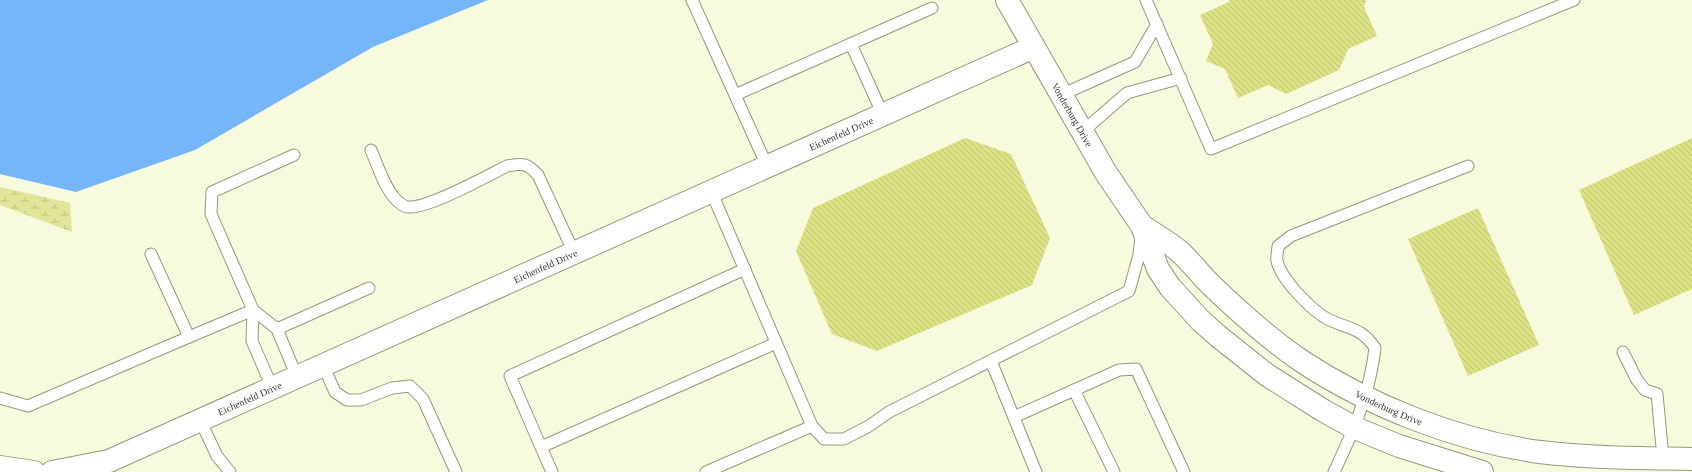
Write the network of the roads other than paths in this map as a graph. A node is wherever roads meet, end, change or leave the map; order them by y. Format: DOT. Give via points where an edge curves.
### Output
graph roads {
  1 [pos="692,0"];
  2 [pos="1007,0"];
  3 [pos="1146,0"];
  4 [pos="1574,0"];
  5 [pos="932,8"];
  6 [pos="1157,24"];
  7 [pos="851,44"];
  8 [pos="1034,47"];
  9 [pos="1181,78"];
  10 [pos="735,95"];
  11 [pos="1061,95"];
  12 [pos="883,114"];
  13 [pos="1082,132"];
  14 [pos="371,150"];
  15 [pos="294,155"];
  16 [pos="767,166"];
  17 [pos="1468,166"];
  18 [pos="711,191"];
  19 [pos="1142,226"];
  20 [pos="574,252"];
  21 [pos="151,254"];
  22 [pos="745,269"];
  23 [pos="369,288"];
  24 [pos="253,310"];
  25 [pos="277,329"];
  26 [pos="190,337"];
  27 [pos="776,343"];
  28 [pos="1623,352"];
  29 [pos="991,360"];
  30 [pos="323,365"];
  31 [pos="297,376"];
  32 [pos="272,387"];
  33 [pos="1074,390"];
  34 [pos="1366,396"];
  35 [pos="0,398"];
  36 [pos="1014,417"];
  37 [pos="200,420"];
  38 [pos="812,426"];
  39 [pos="1355,428"];
  40 [pos="542,447"];
  41 [pos="217,456"];
  42 [pos="1692,459"];
  43 [pos="1664,465"];
  44 [pos="0,467"];
  45 [pos="34,472"];
  46 [pos="52,472"];
  47 [pos="218,472"];
  48 [pos="230,472"];
  49 [pos="456,472"];
  50 [pos="552,472"];
  51 [pos="706,472"];
  52 [pos="1036,472"];
  53 [pos="1114,472"];
  54 [pos="1184,472"];
  55 [pos="1334,472"];
  56 [pos="1482,472"];
  1 -- 10 [label="lane"];
  2 -- 8 [label="street, Vonderburg Drive"];
  3 -- 6 [label="lane"];
  4 -- 9 [label="lane" via="1212,149"];
  5 -- 7 [label="lane"];
  6 -- 9 [label="lane"];
  6 -- 11 [label="lane" via="1135,62"];
  7 -- 10 [label="lane"];
  7 -- 12 [label="lane"];
  8 -- 11 [label="street, Vonderburg Drive"];
  8 -- 12 [label="street, Eichenfeld Drive"];
  9 -- 13 [label="lane" via="1127,93"];
  10 -- 16 [label="lane"];
  11 -- 13 [label="street, Vonderburg Drive"];
  12 -- 16 [label="street, Eichenfeld Drive"];
  13 -- 19 [label="street, Vonderburg Drive"];
  14 -- 20 [label="lane" via="392,195 407,207 434,201 507,166 520,163 530,166 538,175"];
  15 -- 24 [label="lane" via="212,192 211,214"];
  16 -- 18 [label="street, Eichenfeld Drive"];
  17 -- 34 [label="lane" via="1291,236 1278,246 1277,261 1289,284 1305,301 1324,317 1368,337 1375,348"];
  18 -- 20 [label="street, Eichenfeld Drive"];
  18 -- 22 [label="lane"];
  19 -- 29 [label="lane" via="1140,255 1129,291"];
  19 -- 34 [label="street, Vonderburg Drive" via="1180,251 1210,284 1300,360"];
  19 -- 39 [label="street, Vonderburg Drive" via="1158,269 1170,287 1200,320 1267,375 1324,412"];
  20 -- 30 [label="street, Eichenfeld Drive"];
  21 -- 26 [label="lane"];
  22 -- 27 [label="lane"];
  22 -- 40 [label="lane" via="510,376"];
  23 -- 25 [label="lane"];
  24 -- 25 [label="lane"];
  24 -- 26 [label="lane"];
  24 -- 32 [label="lane" via="252,342"];
  25 -- 31 [label="lane"];
  26 -- 35 [label="lane" via="28,406"];
  27 -- 38 [label="lane"];
  27 -- 40 [label="lane"];
  28 -- 43 [label="lane" via="1636,380 1645,390 1657,394"];
  29 -- 36 [label="lane"];
  29 -- 38 [label="lane" via="889,412 844,439 824,439"];
  30 -- 31 [label="street, Eichenfeld Drive"];
  30 -- 49 [label="lane" via="335,392 347,400 361,400 392,388 410,386 423,399"];
  31 -- 32 [label="street, Eichenfeld Drive"];
  32 -- 37 [label="street, Eichenfeld Drive"];
  33 -- 36 [label="lane"];
  33 -- 53 [label="lane"];
  33 -- 54 [label="lane" via="1119,370 1136,369"];
  34 -- 39 [label="lane"];
  34 -- 43 [label="street, Vonderburg Drive" via="1444,430 1506,446"];
  36 -- 52 [label="lane"];
  37 -- 41 [label="lane"];
  37 -- 46 [label="street, Eichenfeld Drive" via="109,461"];
  38 -- 51 [label="lane"];
  39 -- 55 [label="lane"];
  39 -- 56 [label="street, Vonderburg Drive" via="1399,446"];
  40 -- 50 [label="lane"];
  41 -- 47 [label="lane"];
  41 -- 48 [label="lane"];
  42 -- 43 [label="street, Vonderburg Drive"];
  44 -- 45 [label="street"];
}
